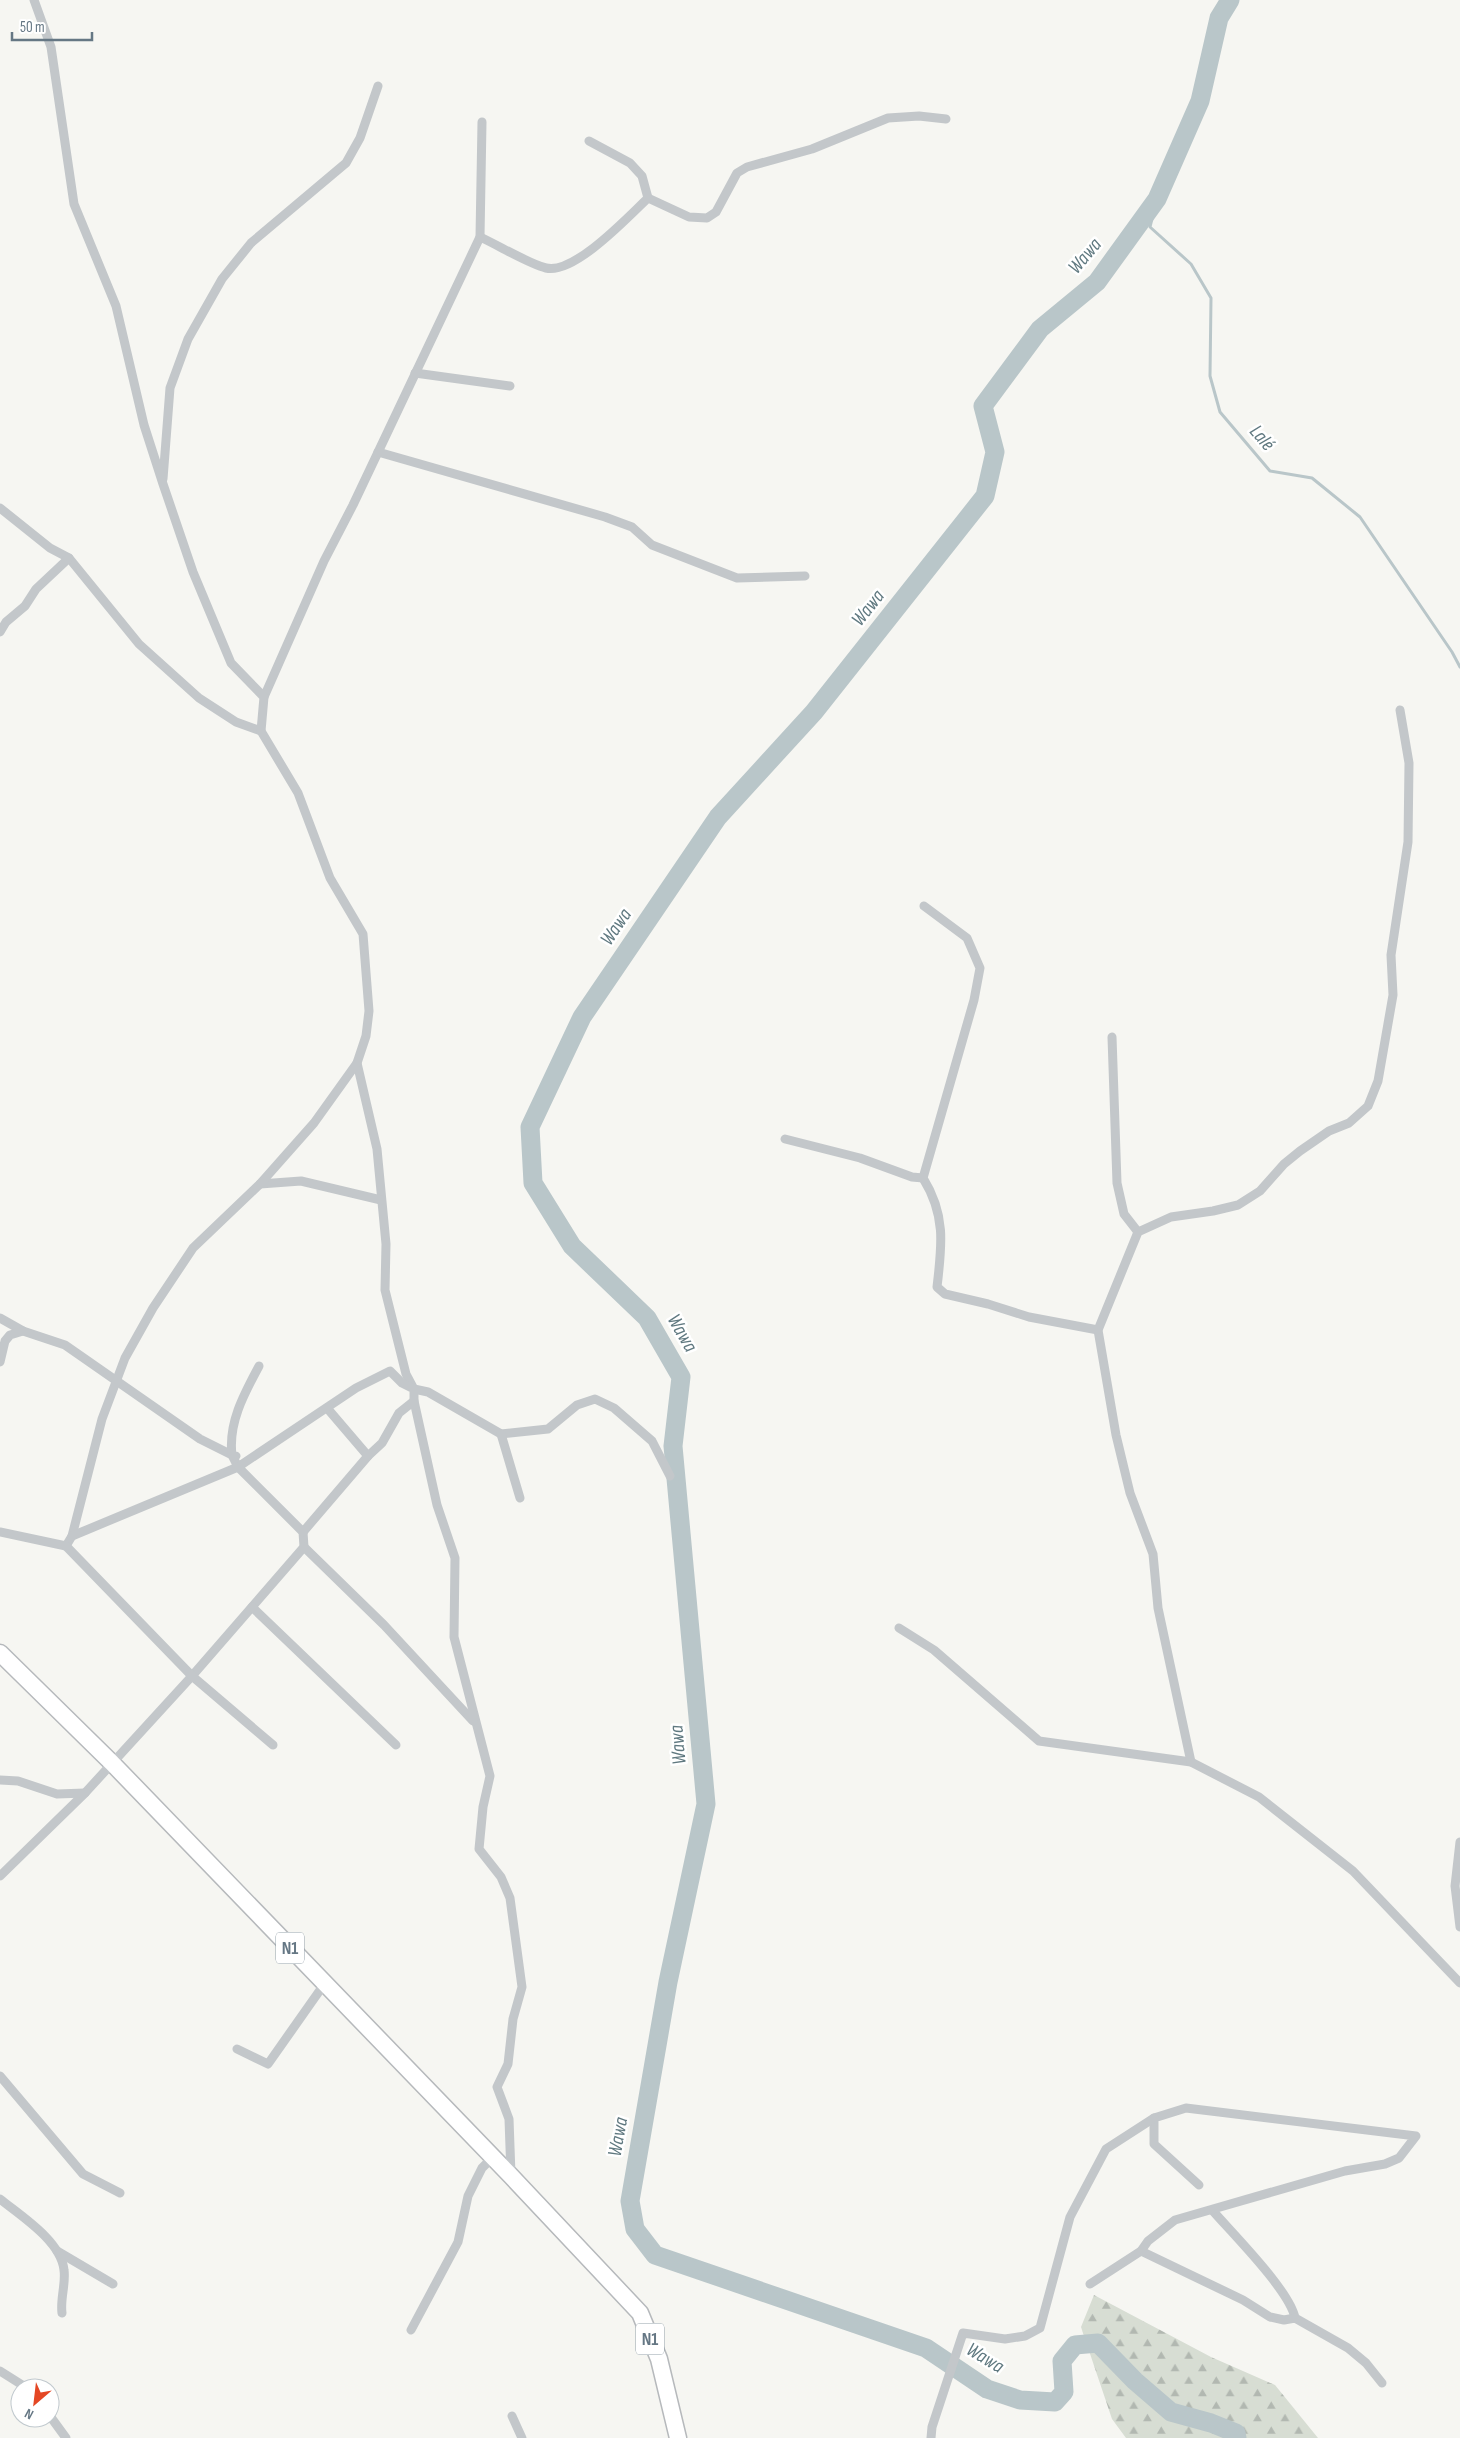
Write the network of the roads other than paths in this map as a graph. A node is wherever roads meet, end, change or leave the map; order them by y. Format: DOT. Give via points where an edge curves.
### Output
graph roads {
  1 [pos="34,0"];
  2 [pos="378,86"];
  3 [pos="946,119"];
  4 [pos="482,122"];
  5 [pos="589,141"];
  6 [pos="648,198"];
  7 [pos="480,237"];
  8 [pos="415,373"];
  9 [pos="510,386"];
  10 [pos="378,452"];
  11 [pos="163,484"];
  12 [pos="0,508"];
  13 [pos="69,558"];
  14 [pos="805,576"];
  15 [pos="0,632"];
  16 [pos="264,697"];
  17 [pos="1400,710"];
  18 [pos="261,731"];
  19 [pos="924,906"];
  20 [pos="1112,1037"];
  21 [pos="357,1063"];
  22 [pos="785,1139"];
  23 [pos="923,1178"];
  24 [pos="260,1184"];
  25 [pos="381,1200"];
  26 [pos="1138,1232"];
  27 [pos="0,1318"];
  28 [pos="1098,1330"];
  29 [pos="24,1331"];
  30 [pos="0,1362"];
  31 [pos="259,1366"];
  32 [pos="116,1382"];
  33 [pos="414,1389"];
  34 [pos="414,1401"];
  35 [pos="327,1408"];
  36 [pos="501,1434"];
  37 [pos="232,1455"];
  38 [pos="368,1456"];
  39 [pos="247,1462"];
  40 [pos="238,1467"];
  41 [pos="670,1476"];
  42 [pos="520,1498"];
  43 [pos="0,1532"];
  44 [pos="303,1532"];
  45 [pos="72,1536"];
  46 [pos="66,1546"];
  47 [pos="304,1548"];
  48 [pos="252,1608"];
  49 [pos="899,1628"];
  50 [pos="0,1653"];
  51 [pos="192,1676"];
  52 [pos="475,1723"];
  53 [pos="273,1745"];
  54 [pos="396,1745"];
  55 [pos="1191,1762"];
  56 [pos="112,1763"];
  57 [pos="0,1780"];
  58 [pos="85,1793"];
  59 [pos="1460,1842"];
  60 [pos="0,1876"];
  61 [pos="1460,1927"];
  62 [pos="1460,1982"];
  63 [pos="325,1983"];
  64 [pos="237,2049"];
  65 [pos="0,2076"];
  66 [pos="1154,2118"];
  67 [pos="492,2158"];
  68 [pos="511,2176"];
  69 [pos="1199,2185"];
  70 [pos="120,2193"];
  71 [pos="0,2199"];
  72 [pos="1213,2211"];
  73 [pos="57,2251"];
  74 [pos="1141,2251"];
  75 [pos="113,2284"];
  76 [pos="1090,2284"];
  77 [pos="62,2313"];
  78 [pos="1295,2318"];
  79 [pos="411,2330"];
  80 [pos="0,2371"];
  81 [pos="11,2378"];
  82 [pos="1382,2383"];
  83 [pos="512,2416"];
  84 [pos="522,2438"];
  85 [pos="678,2438"];
  86 [pos="931,2438"];
  1 -- 11 [label="street" via="51,47 74,204 116,306 144,425"];
  2 -- 11 [label="street" via="360,138 346,163 251,243 222,279 188,339 170,388"];
  3 -- 6 [label="street" via="919,116 888,118 812,149 747,167 737,173 716,212 707,218 689,217"];
  4 -- 7 [label="street"];
  5 -- 6 [label="street" via="630,163 642,176"];
  6 -- 7 [label="street" via="592,250 561,267 547,268"];
  7 -- 8 [label="street"];
  8 -- 9 [label="street"];
  8 -- 10 [label="street"];
  10 -- 14 [label="street" via="606,517 632,527 652,545 737,578"];
  10 -- 16 [label="street" via="324,561"];
  11 -- 16 [label="street" via="193,572 231,663"];
  12 -- 13 [label="street" via="50,548"];
  13 -- 15 [label="street" via="36,589"];
  13 -- 18 [label="street" via="139,644 200,698 236,722"];
  16 -- 18 [label="street"];
  17 -- 26 [label="street" via="1409,763 1408,842 1391,955 1393,995 1378,1080 1368,1106 1349,1123 1329,1131 1300,1151 1260,1191 1238,1205 1171,1217"];
  18 -- 21 [label="street" via="298,793 330,878 363,934 368,1012 366,1036"];
  19 -- 23 [label="street" via="967,938 980,968 974,1000"];
  20 -- 26 [label="street" via="1117,1183 1124,1214"];
  21 -- 24 [label="street" via="314,1123"];
  21 -- 25 [label="street" via="377,1149"];
  22 -- 23 [label="street"];
  23 -- 28 [label="street" via="940,1214 943,1243 937,1287 945,1294 1029,1317"];
  24 -- 25 [label="street" via="301,1182"];
  24 -- 32 [label="street" via="193,1248 153,1308 125,1358"];
  25 -- 33 [label="street" via="386,1244 385,1290 406,1374"];
  26 -- 28 [label="street"];
  27 -- 29 [label="street"];
  28 -- 55 [label="street" via="1116,1435 1130,1493 1153,1554 1158,1608"];
  29 -- 30 [label="street" via="10,1335"];
  29 -- 32 [label="street" via="65,1345"];
  31 -- 37 [label="street" via="237,1411 230,1438"];
  32 -- 37 [label="street" via="200,1439"];
  32 -- 45 [label="street" via="102,1419"];
  33 -- 34 [label="street"];
  33 -- 35 [label="street" via="390,1371 356,1388"];
  33 -- 36 [label="street" via="428,1392"];
  34 -- 38 [label="street" via="399,1413 382,1443"];
  34 -- 52 [label="street" via="437,1505 455,1558 454,1637"];
  35 -- 38 [label="street"];
  35 -- 39 [label="street"];
  36 -- 41 [label="street" via="548,1429 577,1405 595,1399 614,1408 652,1441"];
  36 -- 42 [label="street"];
  37 -- 39 [label="street"];
  37 -- 40 [label="street"];
  38 -- 44 [label="street"];
  39 -- 40 [label="street"];
  40 -- 44 [label="street"];
  40 -- 45 [label="street"];
  43 -- 46 [label="street"];
  44 -- 47 [label="street"];
  45 -- 46 [label="street"];
  46 -- 51 [label="street"];
  47 -- 48 [label="street"];
  47 -- 52 [label="street" via="384,1625"];
  48 -- 51 [label="street"];
  48 -- 54 [label="street"];
  49 -- 55 [label="street" via="934,1650 1039,1741"];
  50 -- 56 [label="highway, N1"];
  51 -- 53 [label="street"];
  51 -- 56 [label="street"];
  52 -- 68 [label="street" via="490,1776 483,1807 480,1849 502,1877 510,1898 522,1987 513,2019 508,2064 497,2087 509,2119"];
  55 -- 62 [label="street" via="1259,1797 1353,1871"];
  56 -- 58 [label="street"];
  56 -- 63 [label="highway, N1"];
  57 -- 58 [label="street" via="57,1794"];
  58 -- 60 [label="street"];
  59 -- 61 [label="street" via="1455,1886"];
  63 -- 64 [label="street" via="268,2064"];
  63 -- 67 [label="highway, N1"];
  65 -- 70 [label="street" via="83,2174"];
  66 -- 69 [label="street" via="1154,2144"];
  66 -- 72 [label="street" via="1186,2108 1416,2136 1399,2158 1385,2164 1345,2172"];
  66 -- 86 [label="street" via="1106,2149 1070,2217 1040,2328 1026,2336 1005,2339 964,2332"];
  67 -- 68 [label="highway, N1"];
  67 -- 79 [label="street" via="482,2168 468,2196 458,2242"];
  68 -- 85 [label="highway, N1" via="640,2313 659,2359"];
  71 -- 73 [label="street" via="38,2229"];
  72 -- 74 [label="street" via="1176,2220 1148,2241"];
  72 -- 78 [label="street" via="1273,2280 1293,2309"];
  73 -- 75 [label="street"];
  73 -- 77 [label="street" via="64,2270 60,2300"];
  74 -- 76 [label="street"];
  74 -- 78 [label="street" via="1243,2300 1270,2317"];
  78 -- 82 [label="street" via="1348,2348"];
  80 -- 81 [label="street"];
  83 -- 84 [label="street"];
}
